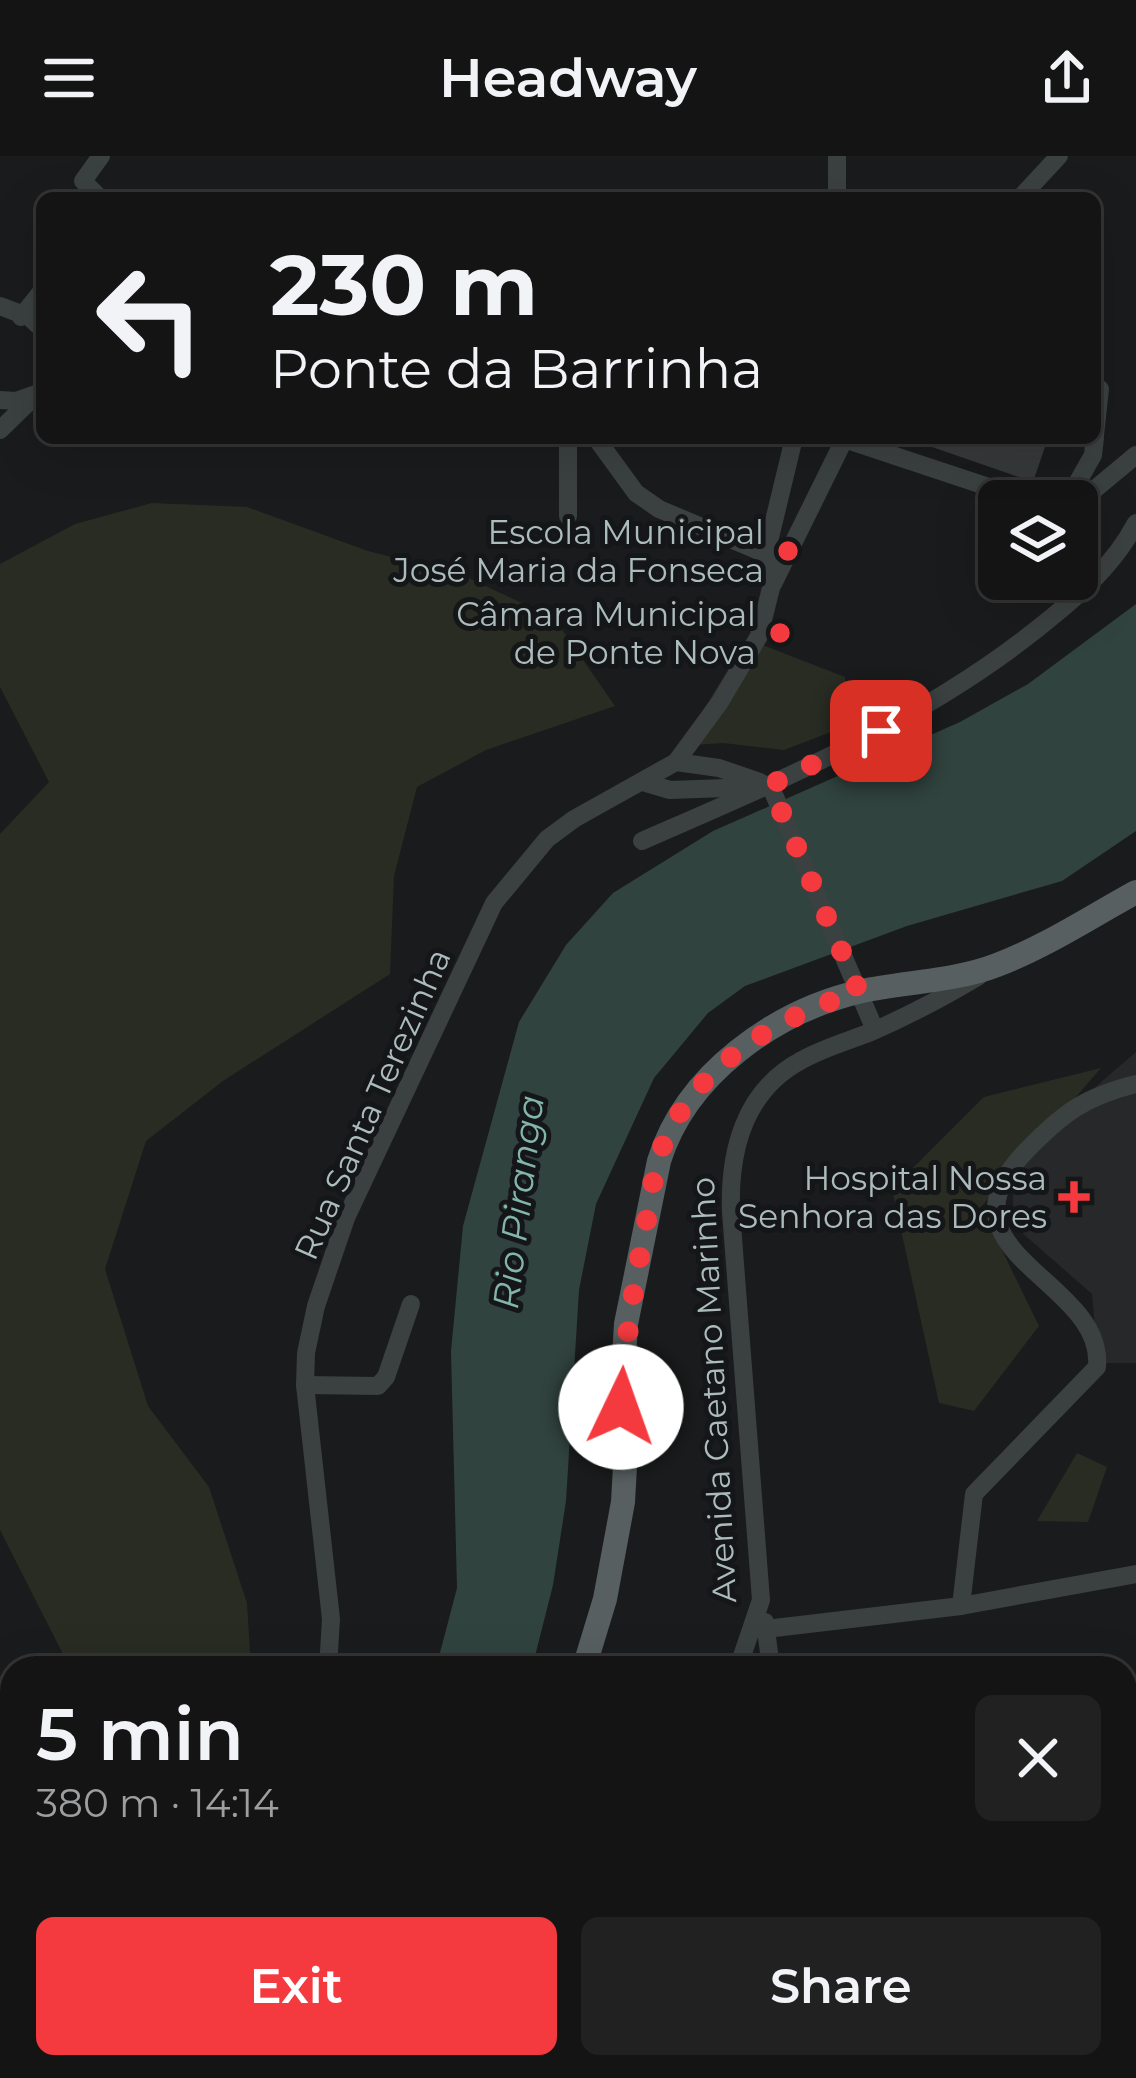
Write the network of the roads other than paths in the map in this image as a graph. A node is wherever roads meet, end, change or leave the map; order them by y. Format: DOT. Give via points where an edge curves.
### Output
graph roads {
  1 [pos="101,156"];
  2 [pos="837,156"];
  3 [pos="1059,156"];
  4 [pos="94,192"];
  5 [pos="838,192"];
  6 [pos="1026,192"];
  7 [pos="36,298"];
  8 [pos="0,306"];
  9 [pos="21,316"];
  10 [pos="36,325"];
  11 [pos="36,392"];
  12 [pos="36,395"];
  13 [pos="0,400"];
  14 [pos="0,430"];
  15 [pos="568,444"];
  16 [pos="600,444"];
  17 [pos="793,444"];
  18 [pos="842,444"];
  19 [pos="863,444"];
  20 [pos="1094,444"];
  21 [pos="1136,454"];
  22 [pos="1079,480"];
  23 [pos="978,483"];
  24 [pos="1098,486"];
  25 [pos="568,516"];
  26 [pos="1136,523"];
  27 [pos="766,554"];
  28 [pos="771,588"];
  29 [pos="676,762"];
  30 [pos="643,782"];
  31 [pos="772,789"];
  32 [pos="642,841"];
  33 [pos="1136,892"];
  34 [pos="996,966"];
  35 [pos="859,992"];
  36 [pos="874,1030"];
  37 [pos="1136,1084"];
  38 [pos="411,1304"];
  39 [pos="304,1385"];
  40 [pos="1136,1574"];
  41 [pos="761,1600"];
  42 [pos="961,1606"];
  43 [pos="766,1629"];
  44 [pos="329,1656"];
  45 [pos="588,1656"];
  46 [pos="742,1656"];
  47 [pos="769,1656"];
  1 -- 4 [label="street" via="82,181"];
  2 -- 5 [label="street"];
  3 -- 6 [label="street"];
  7 -- 9 [label="street"];
  8 -- 9 [label="street"];
  9 -- 10 [label="street"];
  11 -- 13 [label="street"];
  12 -- 14 [label="street"];
  15 -- 25 [label="street"];
  16 -- 27 [label="street" via="635,493 659,509"];
  17 -- 27 [label="street"];
  18 -- 28 [label="street"];
  19 -- 23 [label="street"];
  20 -- 22 [label="street"];
  21 -- 24 [label="street"];
  26 -- 31 [label="street" via="1088,589 988,668"];
  27 -- 28 [label="street"];
  28 -- 29 [label="street" via="759,635"];
  29 -- 30 [label="street, Rua Santa Terezinha"];
  29 -- 31 [label="street"];
  30 -- 31 [label="street" via="670,790"];
  30 -- 39 [label="street, Rua Santa Terezinha" via="547,839 494,903 346,1218 316,1306"];
  31 -- 32 [label="street"];
  31 -- 35 [label="street"];
  33 -- 34 [label="main road"];
  34 -- 35 [label="main road"];
  34 -- 36 [label="street, Avenida Caetano Marinho"];
  35 -- 36 [label="street"];
  35 -- 45 [label="main road" via="808,1008 723,1062 666,1138 626,1324 622,1502"];
  36 -- 41 [label="street, Avenida Caetano Marinho" via="800,1060 776,1080 746,1120 731,1162"];
  37 -- 42 [label="street" via="1064,1113 1010,1169 996,1201 1007,1241 1098,1348 1096,1367 974,1494"];
  38 -- 39 [label="street" via="378,1386"];
  39 -- 44 [label="street, Rua Santa Terezinha" via="332,1619"];
  40 -- 42 [label="street"];
  41 -- 43 [label="street"];
  41 -- 46 [label="street, Avenida Caetano Marinho"];
  42 -- 43 [label="street"];
  43 -- 47 [label="street"];
}
